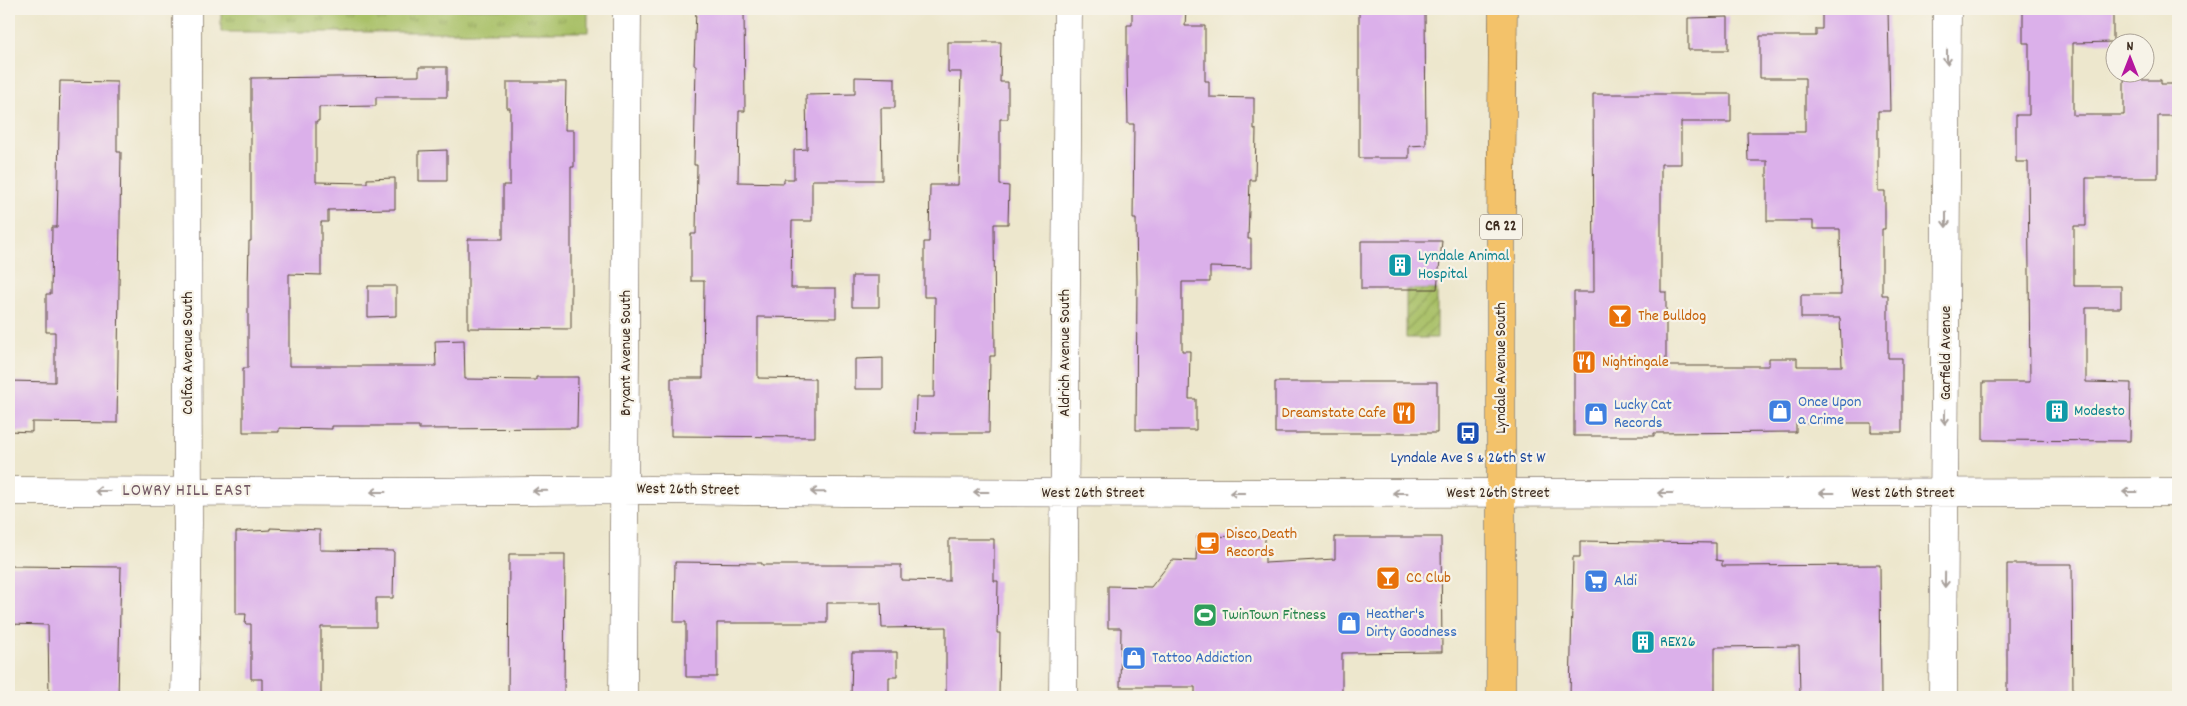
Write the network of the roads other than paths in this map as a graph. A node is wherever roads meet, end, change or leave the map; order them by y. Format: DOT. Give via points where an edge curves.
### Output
graph roads {
  1 [pos="187,9"];
  2 [pos="627,9"];
  3 [pos="1068,9"];
  4 [pos="1503,9"];
  5 [pos="1947,9"];
  6 [pos="625,490"];
  7 [pos="9,492"];
  8 [pos="188,492"];
  9 [pos="2178,492"];
  10 [pos="1065,493"];
  11 [pos="1502,493"];
  12 [pos="1945,493"];
  13 [pos="185,697"];
  14 [pos="623,697"];
  15 [pos="1063,697"];
  16 [pos="1501,697"];
  17 [pos="1944,697"];
  1 -- 8 [label="street, Colfax Avenue South"];
  2 -- 6 [label="street, Bryant Avenue South"];
  3 -- 10 [label="street, Aldrich Avenue South"];
  4 -- 11 [label="main road, Lyndale Avenue South / CR 22"];
  5 -- 12 [label="street, Garfield Avenue, one-way"];
  6 -- 8 [label="street, West 26th Street, one-way"];
  10 -- 6 [label="street, West 26th Street, one-way"];
  6 -- 14 [label="street, Bryant Avenue South"];
  8 -- 7 [label="street, West 26th Street, one-way"];
  8 -- 13 [label="street, Colfax Avenue South"];
  9 -- 12 [label="street, West 26th Street, one-way"];
  11 -- 10 [label="street, West 26th Street, one-way"];
  10 -- 15 [label="street, Aldrich Avenue South"];
  12 -- 11 [label="street, West 26th Street, one-way"];
  11 -- 16 [label="main road, Lyndale Avenue South / CR 22"];
  12 -- 17 [label="street, Garfield Avenue, one-way"];
}
